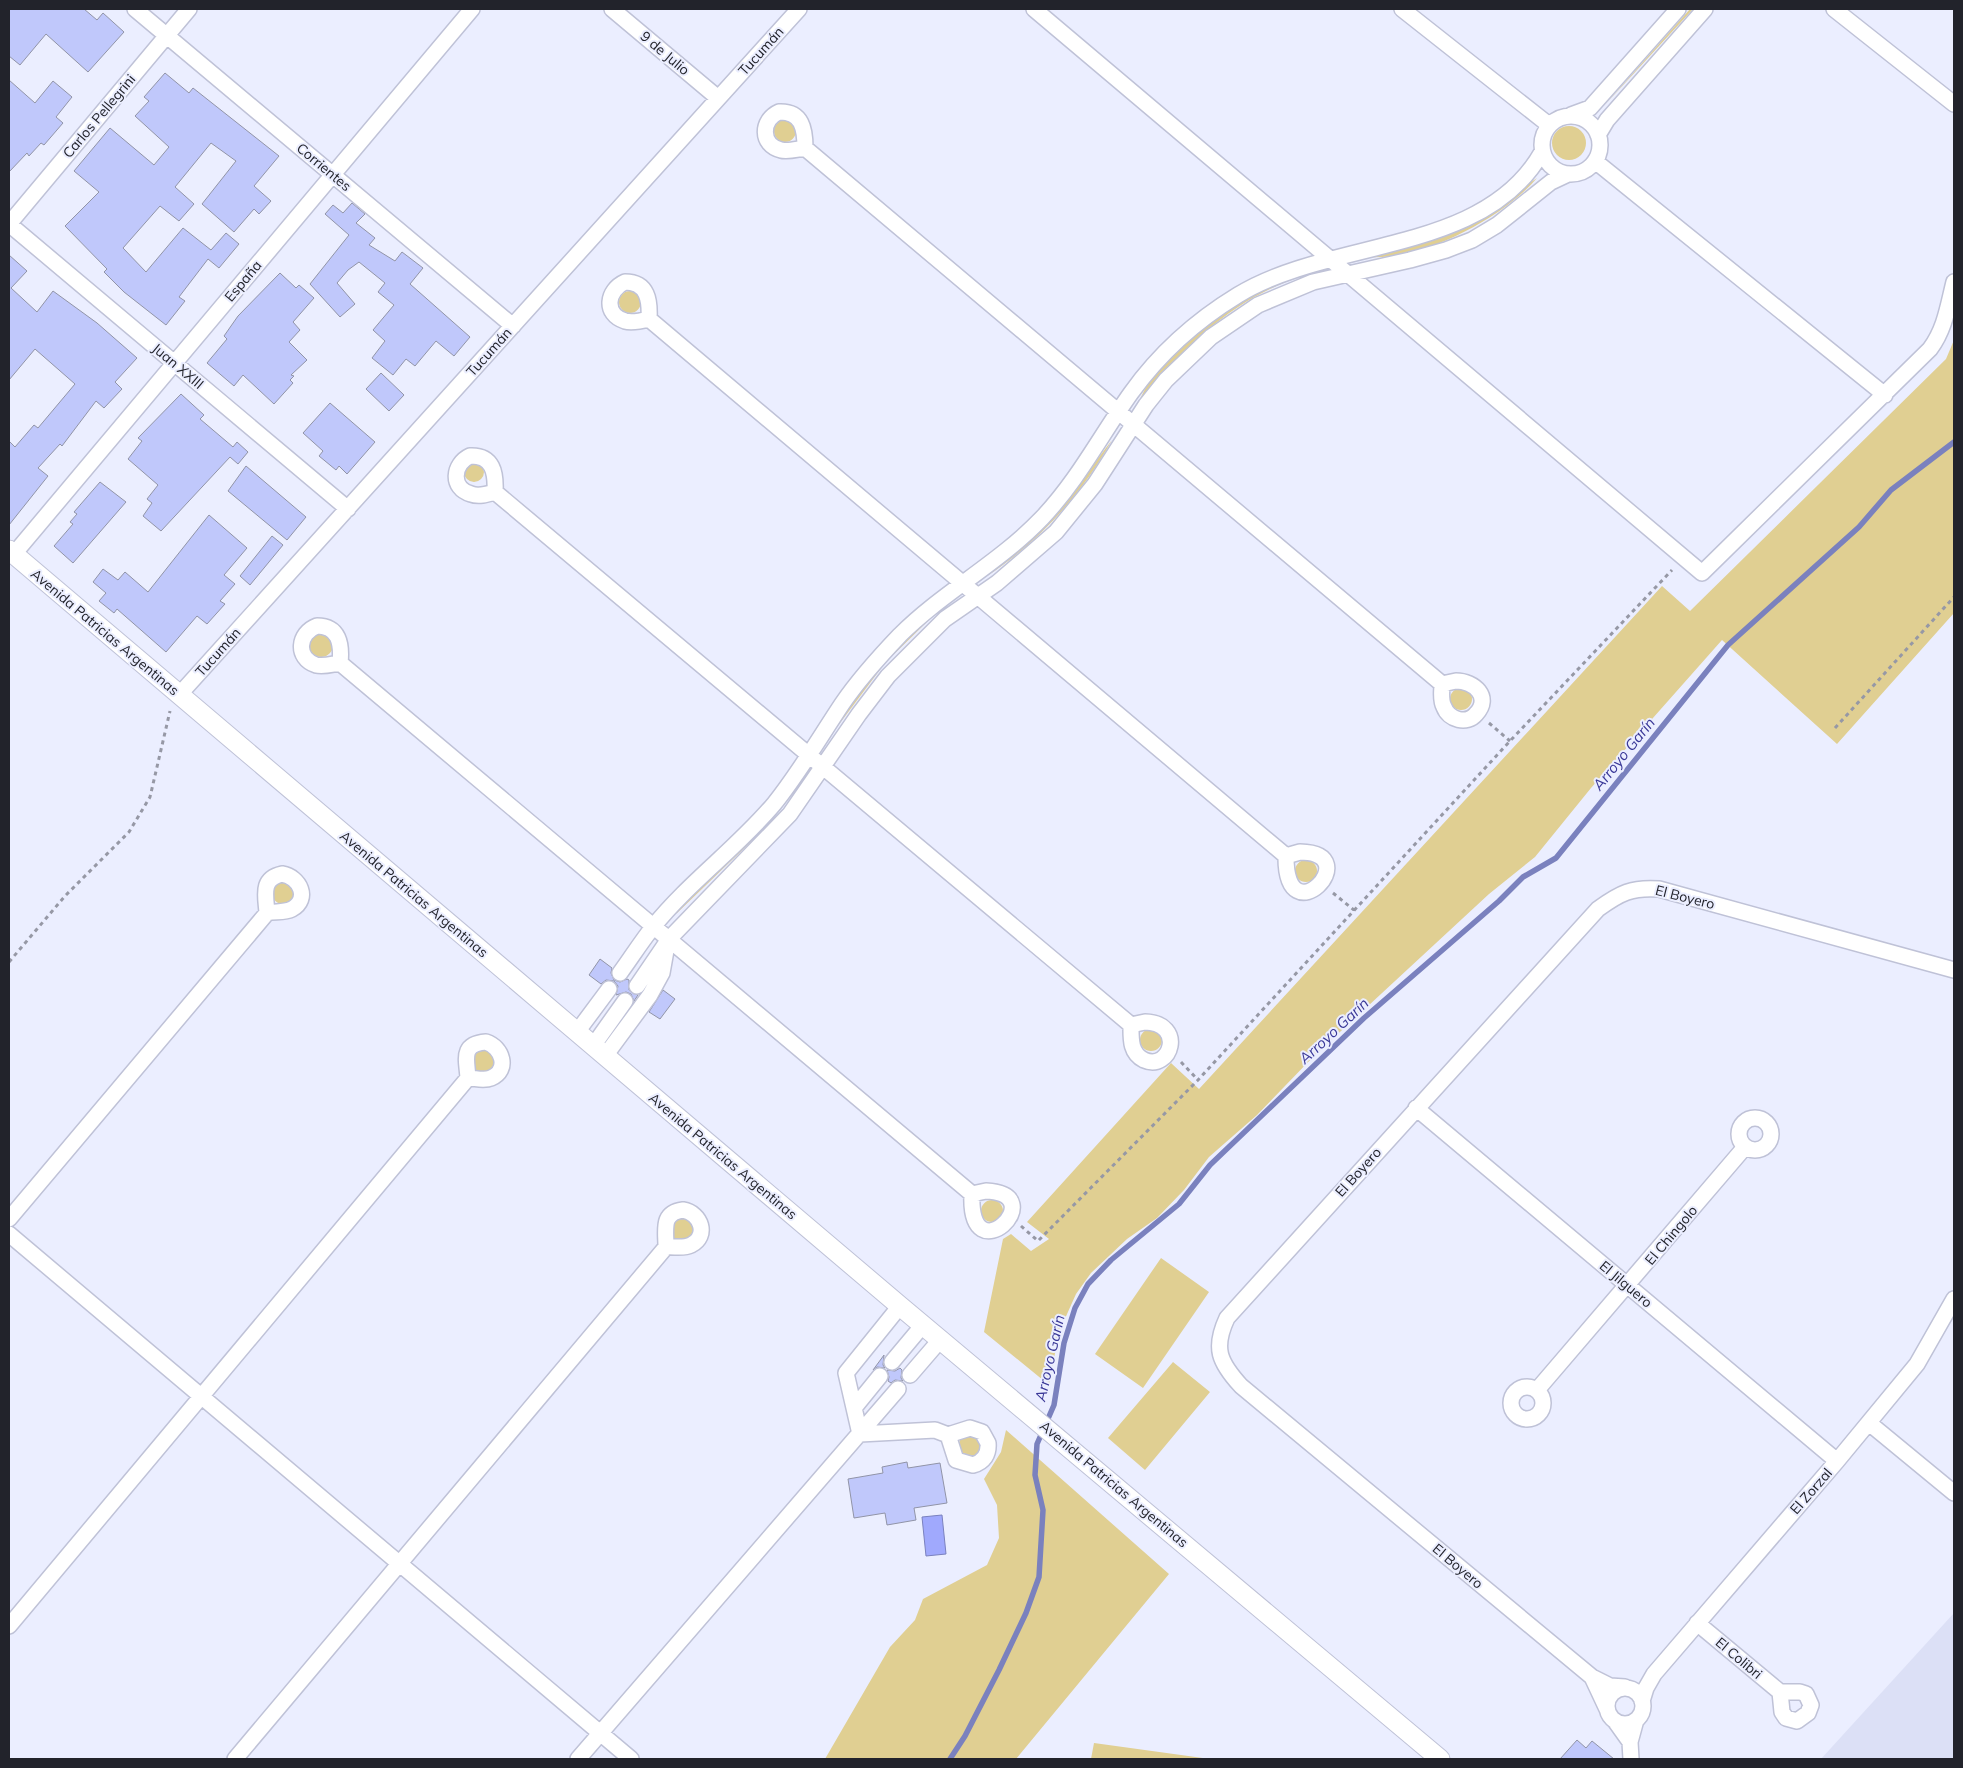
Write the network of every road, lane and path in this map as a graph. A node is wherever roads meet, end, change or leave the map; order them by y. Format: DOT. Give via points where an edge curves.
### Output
graph roads {
  1 [pos="136,9"];
  2 [pos="189,9"];
  3 [pos="472,9"];
  4 [pos="612,9"];
  5 [pos="799,9"];
  6 [pos="1034,9"];
  7 [pos="1402,9"];
  8 [pos="1678,9"];
  9 [pos="1705,9"];
  10 [pos="1834,9"];
  11 [pos="167,35"];
  12 [pos="718,98"];
  13 [pos="1954,104"];
  14 [pos="1571,115"];
  15 [pos="1549,125"];
  16 [pos="1598,135"];
  17 [pos="805,148"];
  18 [pos="1542,152"];
  19 [pos="1595,161"];
  20 [pos="1568,174"];
  21 [pos="333,175"];
  22 [pos="9,224"];
  23 [pos="1330,259"];
  24 [pos="1348,274"];
  25 [pos="1954,282"];
  26 [pos="649,319"];
  27 [pos="513,326"];
  28 [pos="174,363"];
  29 [pos="1885,395"];
  30 [pos="1119,412"];
  31 [pos="1134,425"];
  32 [pos="496,492"];
  33 [pos="348,509"];
  34 [pos="12,552"];
  35 [pos="1683,558"];
  36 [pos="963,584"];
  37 [pos="978,596"];
  38 [pos="1954,597"];
  39 [pos="340,663"];
  40 [pos="1442,684"];
  41 [pos="179,695"];
  42 [pos="1477,713"];
  43 [pos="1834,728"];
  44 [pos="1510,741"];
  45 [pos="809,754"];
  46 [pos="823,766"];
  47 [pos="1286,856"];
  48 [pos="1322,884"];
  49 [pos="1354,910"];
  50 [pos="268,913"];
  51 [pos="654,926"];
  52 [pos="669,939"];
  53 [pos="9,962"];
  54 [pos="1954,970"];
  55 [pos="620,974"];
  56 [pos="637,986"];
  57 [pos="609,989"];
  58 [pos="625,1001"];
  59 [pos="1131,1026"];
  60 [pos="577,1032"];
  61 [pos="1170,1049"];
  62 [pos="599,1051"];
  63 [pos="468,1078"];
  64 [pos="1198,1080"];
  65 [pos="1416,1108"];
  66 [pos="1745,1147"];
  67 [pos="972,1194"];
  68 [pos="1011,1218"];
  69 [pos="9,1219"];
  70 [pos="9,1234"];
  71 [pos="666,1247"];
  72 [pos="1628,1286"];
  73 [pos="1954,1299"];
  74 [pos="900,1306"];
  75 [pos="923,1325"];
  76 [pos="941,1339"];
  77 [pos="892,1362"];
  78 [pos="910,1375"];
  79 [pos="880,1376"];
  80 [pos="898,1389"];
  81 [pos="1537,1390"];
  82 [pos="201,1396"];
  83 [pos="854,1408"];
  84 [pos="1869,1423"];
  85 [pos="860,1434"];
  86 [pos="948,1435"];
  87 [pos="1837,1461"];
  88 [pos="1954,1493"];
  89 [pos="401,1564"];
  90 [pos="1697,1623"];
  91 [pos="9,1626"];
  92 [pos="1654,1674"];
  93 [pos="1592,1678"];
  94 [pos="1623,1688"];
  95 [pos="1780,1692"];
  96 [pos="1642,1701"];
  97 [pos="1611,1715"];
  98 [pos="1636,1720"];
  99 [pos="600,1733"];
  100 [pos="1630,1742"];
  101 [pos="235,1759"];
  102 [pos="578,1759"];
  103 [pos="630,1759"];
  104 [pos="1440,1759"];
  105 [pos="1631,1759"];
  1 -- 11 [label="street, Corrientes"];
  2 -- 11 [label="street, Carlos Pellegrini"];
  3 -- 21 [label="street, España"];
  4 -- 12 [label="street, 9 de Julio"];
  5 -- 12 [label="street, Tucumán"];
  6 -- 23 [label="street"];
  7 -- 15 [label="street"];
  8 -- 14 [label="street" via="1590,108"];
  9 -- 16 [label="street" via="1607,120"];
  10 -- 13 [label="street"];
  11 -- 21 [label="street, Corrientes"];
  11 -- 22 [label="street, Carlos Pellegrini"];
  12 -- 27 [label="street, Tucumán"];
  14 -- 15 [label="street"];
  14 -- 16 [label="street" via="1590,123"];
  15 -- 18 [label="street" via="1542,138"];
  16 -- 19 [label="street" via="1600,148"];
  17 -- 30 [label="street"];
  18 -- 20 [label="street" via="1549,164"];
  18 -- 23 [label="street" via="1522,181 1476,215 1429,234"];
  19 -- 20 [label="street" via="1583,171"];
  19 -- 29 [label="street"];
  20 -- 24 [label="street" via="1551,182 1512,214 1472,240 1410,260"];
  21 -- 27 [label="street, Corrientes"];
  21 -- 28 [label="street, España"];
  22 -- 28 [label="street, Juan XXIII"];
  23 -- 24 [label="street"];
  23 -- 30 [label="street" via="1296,268 1242,292 1217,308 1176,341 1151,367"];
  24 -- 31 [label="street" via="1313,282 1258,305 1234,320 1191,354 1166,380"];
  24 -- 35 [label="street"];
  25 -- 29 [label="street" via="1939,337"];
  26 -- 36 [label="street"];
  27 -- 33 [label="street, Tucumán"];
  28 -- 33 [label="street, Juan XXIII"];
  28 -- 34 [label="street, España"];
  29 -- 35 [label="street" via="1702,573"];
  30 -- 31 [label="street"];
  30 -- 36 [label="street" via="1056,502 1016,543"];
  31 -- 37 [label="street" via="1095,484 1056,532"];
  31 -- 40 [label="street"];
  32 -- 45 [label="street"];
  33 -- 41 [label="street, Tucumán"];
  34 -- 41 [label="street, Avenida Patricias Argentinas"];
  35 -- 44 [label="path"];
  36 -- 37 [label="street"];
  36 -- 45 [label="street" via="931,607 873,664"];
  37 -- 46 [label="street" via="946,619 888,676"];
  37 -- 47 [label="street"];
  38 -- 43 [label="path"];
  39 -- 51 [label="street"];
  40 -- 42 [label="street" via="1465,681 1474,686 1481,694"];
  40 -- 42 [label="street" via="1443,707 1449,716 1467,720"];
  41 -- 53 [label="path" via="168,713 150,796 129,832 65,896"];
  41 -- 60 [label="street, Avenida Patricias Argentinas"];
  42 -- 44 [label="path"];
  44 -- 49 [label="path"];
  45 -- 46 [label="street"];
  45 -- 51 [label="street" via="775,802"];
  46 -- 52 [label="street" via="790,814"];
  46 -- 59 [label="street"];
  47 -- 48 [label="street" via="1288,879 1294,887 1312,891"];
  47 -- 48 [label="street" via="1309,852 1319,856 1327,872"];
  48 -- 49 [label="path"];
  49 -- 64 [label="path"];
  50 -- 69 [label="street"];
  51 -- 52 [label="street"];
  51 -- 55 [label="street"];
  52 -- 56 [label="street"];
  52 -- 62 [label="street" via="662,972 650,994"];
  52 -- 67 [label="street"];
  54 -- 65 [label="street, El Boyero" via="1659,889 1640,888 1618,894 1598,909"];
  57 -- 60 [label="street"];
  58 -- 62 [label="street"];
  59 -- 61 [label="street" via="1154,1022 1164,1027 1170,1035"];
  59 -- 61 [label="street" via="1133,1049 1139,1057 1156,1062"];
  60 -- 62 [label="street, Avenida Patricias Argentinas"];
  61 -- 64 [label="path"];
  62 -- 74 [label="street, Avenida Patricias Argentinas"];
  63 -- 82 [label="street"];
  64 -- 68 [label="path" via="1038,1241"];
  65 -- 72 [label="street, El Jilguero"];
  65 -- 93 [label="street, El Boyero" via="1227,1318 1220,1334 1219,1350 1223,1365 1241,1386"];
  66 -- 72 [label="street, El Chingolo"];
  67 -- 68 [label="street" via="995,1191 1005,1196 1011,1204"];
  67 -- 68 [label="street" via="974,1218 979,1226 997,1230"];
  70 -- 82 [label="street"];
  71 -- 89 [label="street"];
  72 -- 81 [label="street, El Chingolo"];
  72 -- 87 [label="street, El Jilguero"];
  73 -- 84 [label="street, El Zorzal" via="1917,1364"];
  74 -- 75 [label="street, Avenida Patricias Argentinas"];
  74 -- 83 [label="street" via="846,1373"];
  75 -- 76 [label="street, Avenida Patricias Argentinas"];
  75 -- 77 [label="street"];
  76 -- 78 [label="street"];
  76 -- 104 [label="street, Avenida Patricias Argentinas"];
  79 -- 83 [label="street"];
  80 -- 85 [label="street"];
  82 -- 89 [label="street"];
  82 -- 91 [label="street"];
  83 -- 85 [label="street"];
  84 -- 87 [label="street, El Zorzal"];
  84 -- 88 [label="street"];
  85 -- 86 [label="street" via="935,1430"];
  85 -- 99 [label="street"];
  87 -- 90 [label="street, El Zorzal"];
  89 -- 99 [label="street"];
  89 -- 101 [label="street"];
  90 -- 92 [label="street, El Zorzal"];
  90 -- 95 [label="street, El Colibri"];
  92 -- 94 [label="street"];
  92 -- 96 [label="street"];
  93 -- 94 [label="street"];
  93 -- 97 [label="street"];
  94 -- 96 [label="street" via="1633,1689"];
  94 -- 97 [label="street" via="1608,1698"];
  96 -- 98 [label="street" via="1642,1712"];
  97 -- 98 [label="street" via="1626,1724"];
  97 -- 100 [label="street"];
  98 -- 100 [label="street"];
  99 -- 102 [label="street"];
  99 -- 103 [label="street"];
  100 -- 105 [label="street"];
}
